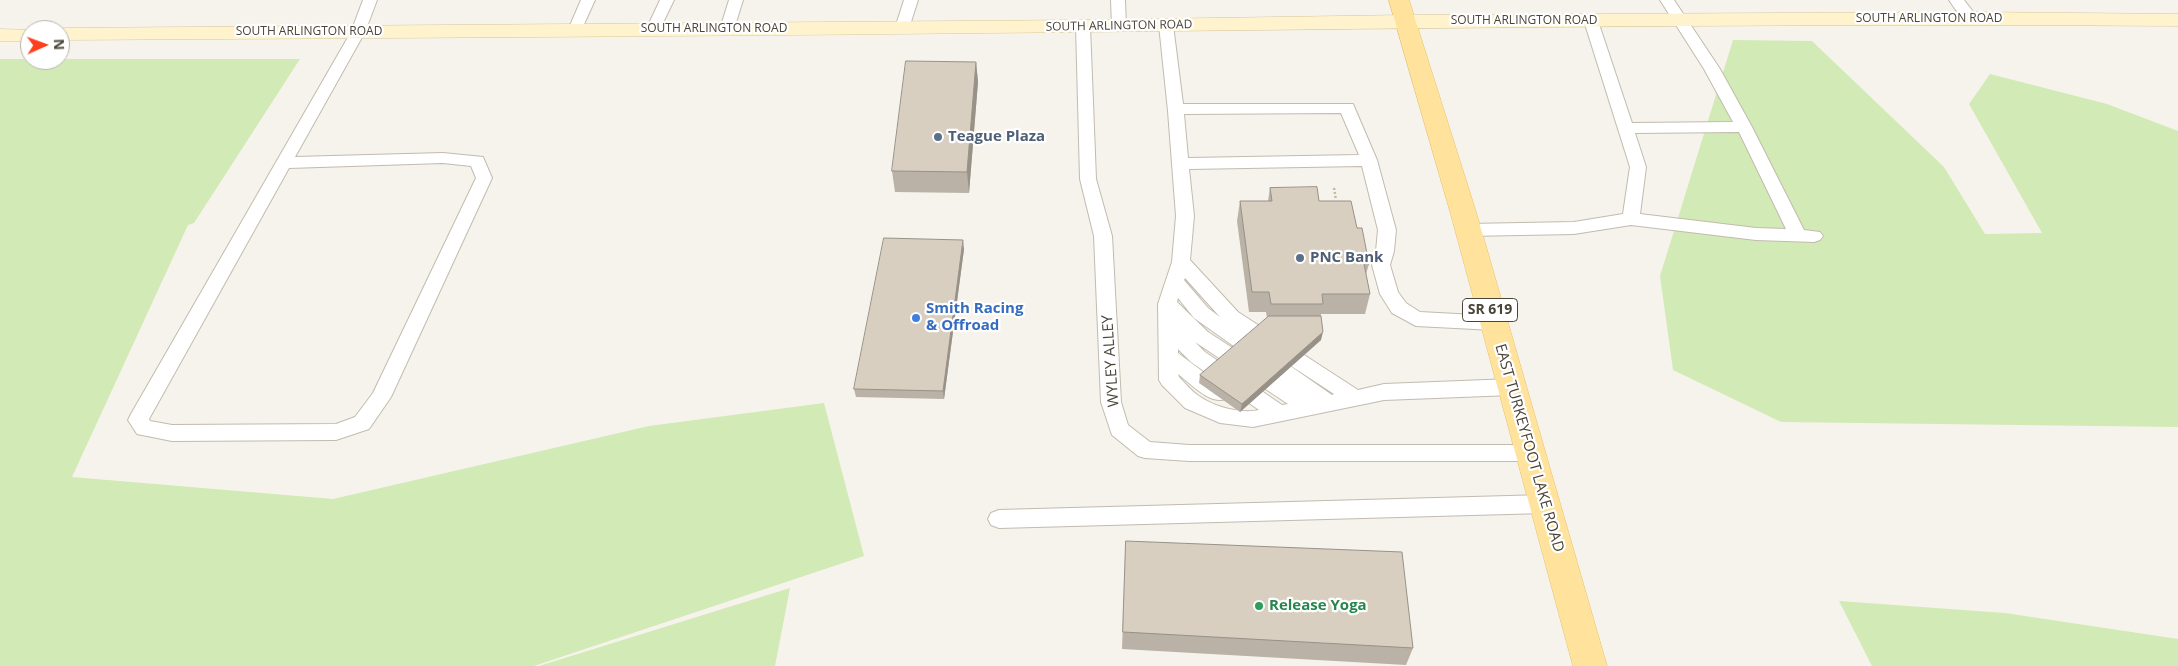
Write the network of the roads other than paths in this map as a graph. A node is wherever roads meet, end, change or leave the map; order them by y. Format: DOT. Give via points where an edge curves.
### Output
graph roads {
  1 [pos="370,0"];
  2 [pos="588,0"];
  3 [pos="667,0"];
  4 [pos="736,0"];
  5 [pos="911,0"];
  6 [pos="1118,0"];
  7 [pos="1667,0"];
  8 [pos="1956,0"];
  9 [pos="1402,11"];
  10 [pos="1972,18"];
  11 [pos="2178,20"];
  12 [pos="1591,21"];
  13 [pos="1679,21"];
  14 [pos="1166,25"];
  15 [pos="1083,26"];
  16 [pos="1120,26"];
  17 [pos="902,28"];
  18 [pos="727,29"];
  19 [pos="576,30"];
  20 [pos="653,30"];
  21 [pos="358,32"];
  22 [pos="70,34"];
  23 [pos="0,35"];
  24 [pos="20,35"];
  25 [pos="1176,109"];
  26 [pos="1744,127"];
  27 [pos="1625,128"];
  28 [pos="1369,160"];
  29 [pos="284,163"];
  30 [pos="1180,164"];
  31 [pos="1631,219"];
  32 [pos="1468,230"];
  33 [pos="1806,236"];
  34 [pos="1180,262"];
  35 [pos="1174,281"];
  36 [pos="1167,304"];
  37 [pos="1494,324"];
  38 [pos="1168,328"];
  39 [pos="1512,387"];
  40 [pos="1355,398"];
  41 [pos="1330,404"];
  42 [pos="1310,408"];
  43 [pos="1280,414"];
  44 [pos="1530,453"];
  45 [pos="1545,504"];
  46 [pos="1000,519"];
  47 [pos="1590,666"];
  1 -- 21 [label="lane"];
  2 -- 19 [label="lane"];
  3 -- 20 [label="lane"];
  4 -- 18 [label="lane"];
  5 -- 17 [label="lane"];
  6 -- 16 [label="lane"];
  7 -- 13 [label="lane"];
  8 -- 10 [label="lane"];
  9 -- 12 [label="main road, SOUTH ARLINGTON ROAD"];
  9 -- 14 [label="main road, SOUTH ARLINGTON ROAD"];
  9 -- 32 [label="main road, EAST TURKEYFOOT LAKE ROAD / SR 619"];
  10 -- 11 [label="main road, SOUTH ARLINGTON ROAD"];
  10 -- 13 [label="main road, SOUTH ARLINGTON ROAD"];
  12 -- 13 [label="main road, SOUTH ARLINGTON ROAD"];
  12 -- 27 [label="lane"];
  13 -- 26 [label="lane" via="1712,70"];
  14 -- 16 [label="main road, SOUTH ARLINGTON ROAD"];
  14 -- 25 [label="lane"];
  15 -- 16 [label="main road, SOUTH ARLINGTON ROAD"];
  15 -- 17 [label="main road, SOUTH ARLINGTON ROAD"];
  15 -- 44 [label="lane, WYLEY ALLEY" via="1088,179 1103,236 1111,402 1119,429 1145,450 1189,453"];
  17 -- 18 [label="main road, SOUTH ARLINGTON ROAD"];
  18 -- 20 [label="main road, SOUTH ARLINGTON ROAD"];
  19 -- 20 [label="main road, SOUTH ARLINGTON ROAD"];
  19 -- 21 [label="main road, SOUTH ARLINGTON ROAD"];
  21 -- 22 [label="main road, SOUTH ARLINGTON ROAD"];
  21 -- 29 [label="lane"];
  23 -- 24 [label="main road"];
  25 -- 28 [label="lane" via="1346,108"];
  25 -- 30 [label="lane"];
  26 -- 27 [label="lane"];
  26 -- 33 [label="lane"];
  27 -- 31 [label="lane" via="1638,167"];
  28 -- 30 [label="lane"];
  28 -- 37 [label="lane" via="1386,230 1381,265 1389,294 1399,308 1416,319"];
  29 -- 29 [label="lane" via="138,420 144,428 172,433 336,432 362,423 381,397 484,178 477,161 443,158"];
  30 -- 34 [label="lane" via="1185,216"];
  31 -- 32 [label="lane" via="1574,228"];
  31 -- 33 [label="lane" via="1756,234"];
  32 -- 37 [label="main road, EAST TURKEYFOOT LAKE ROAD / SR 619"];
  34 -- 35 [label="lane"];
  34 -- 40 [label="lane" via="1231,317"];
  35 -- 36 [label="lane"];
  35 -- 41 [label="lane" via="1201,314"];
  36 -- 38 [label="lane"];
  36 -- 42 [label="lane" via="1201,337"];
  37 -- 39 [label="main road, EAST TURKEYFOOT LAKE ROAD / SR 619"];
  38 -- 43 [label="lane" via="1198,356"];
  38 -- 43 [label="lane" via="1170,380 1192,402 1220,415 1253,419"];
  39 -- 40 [label="lane" via="1384,392"];
  39 -- 44 [label="main road, EAST TURKEYFOOT LAKE ROAD / SR 619"];
  40 -- 41 [label="lane"];
  41 -- 42 [label="lane"];
  42 -- 43 [label="lane"];
  44 -- 45 [label="main road, EAST TURKEYFOOT LAKE ROAD / SR 619"];
  45 -- 46 [label="lane"];
  45 -- 47 [label="main road, EAST TURKEYFOOT LAKE ROAD / SR 619"];
}
